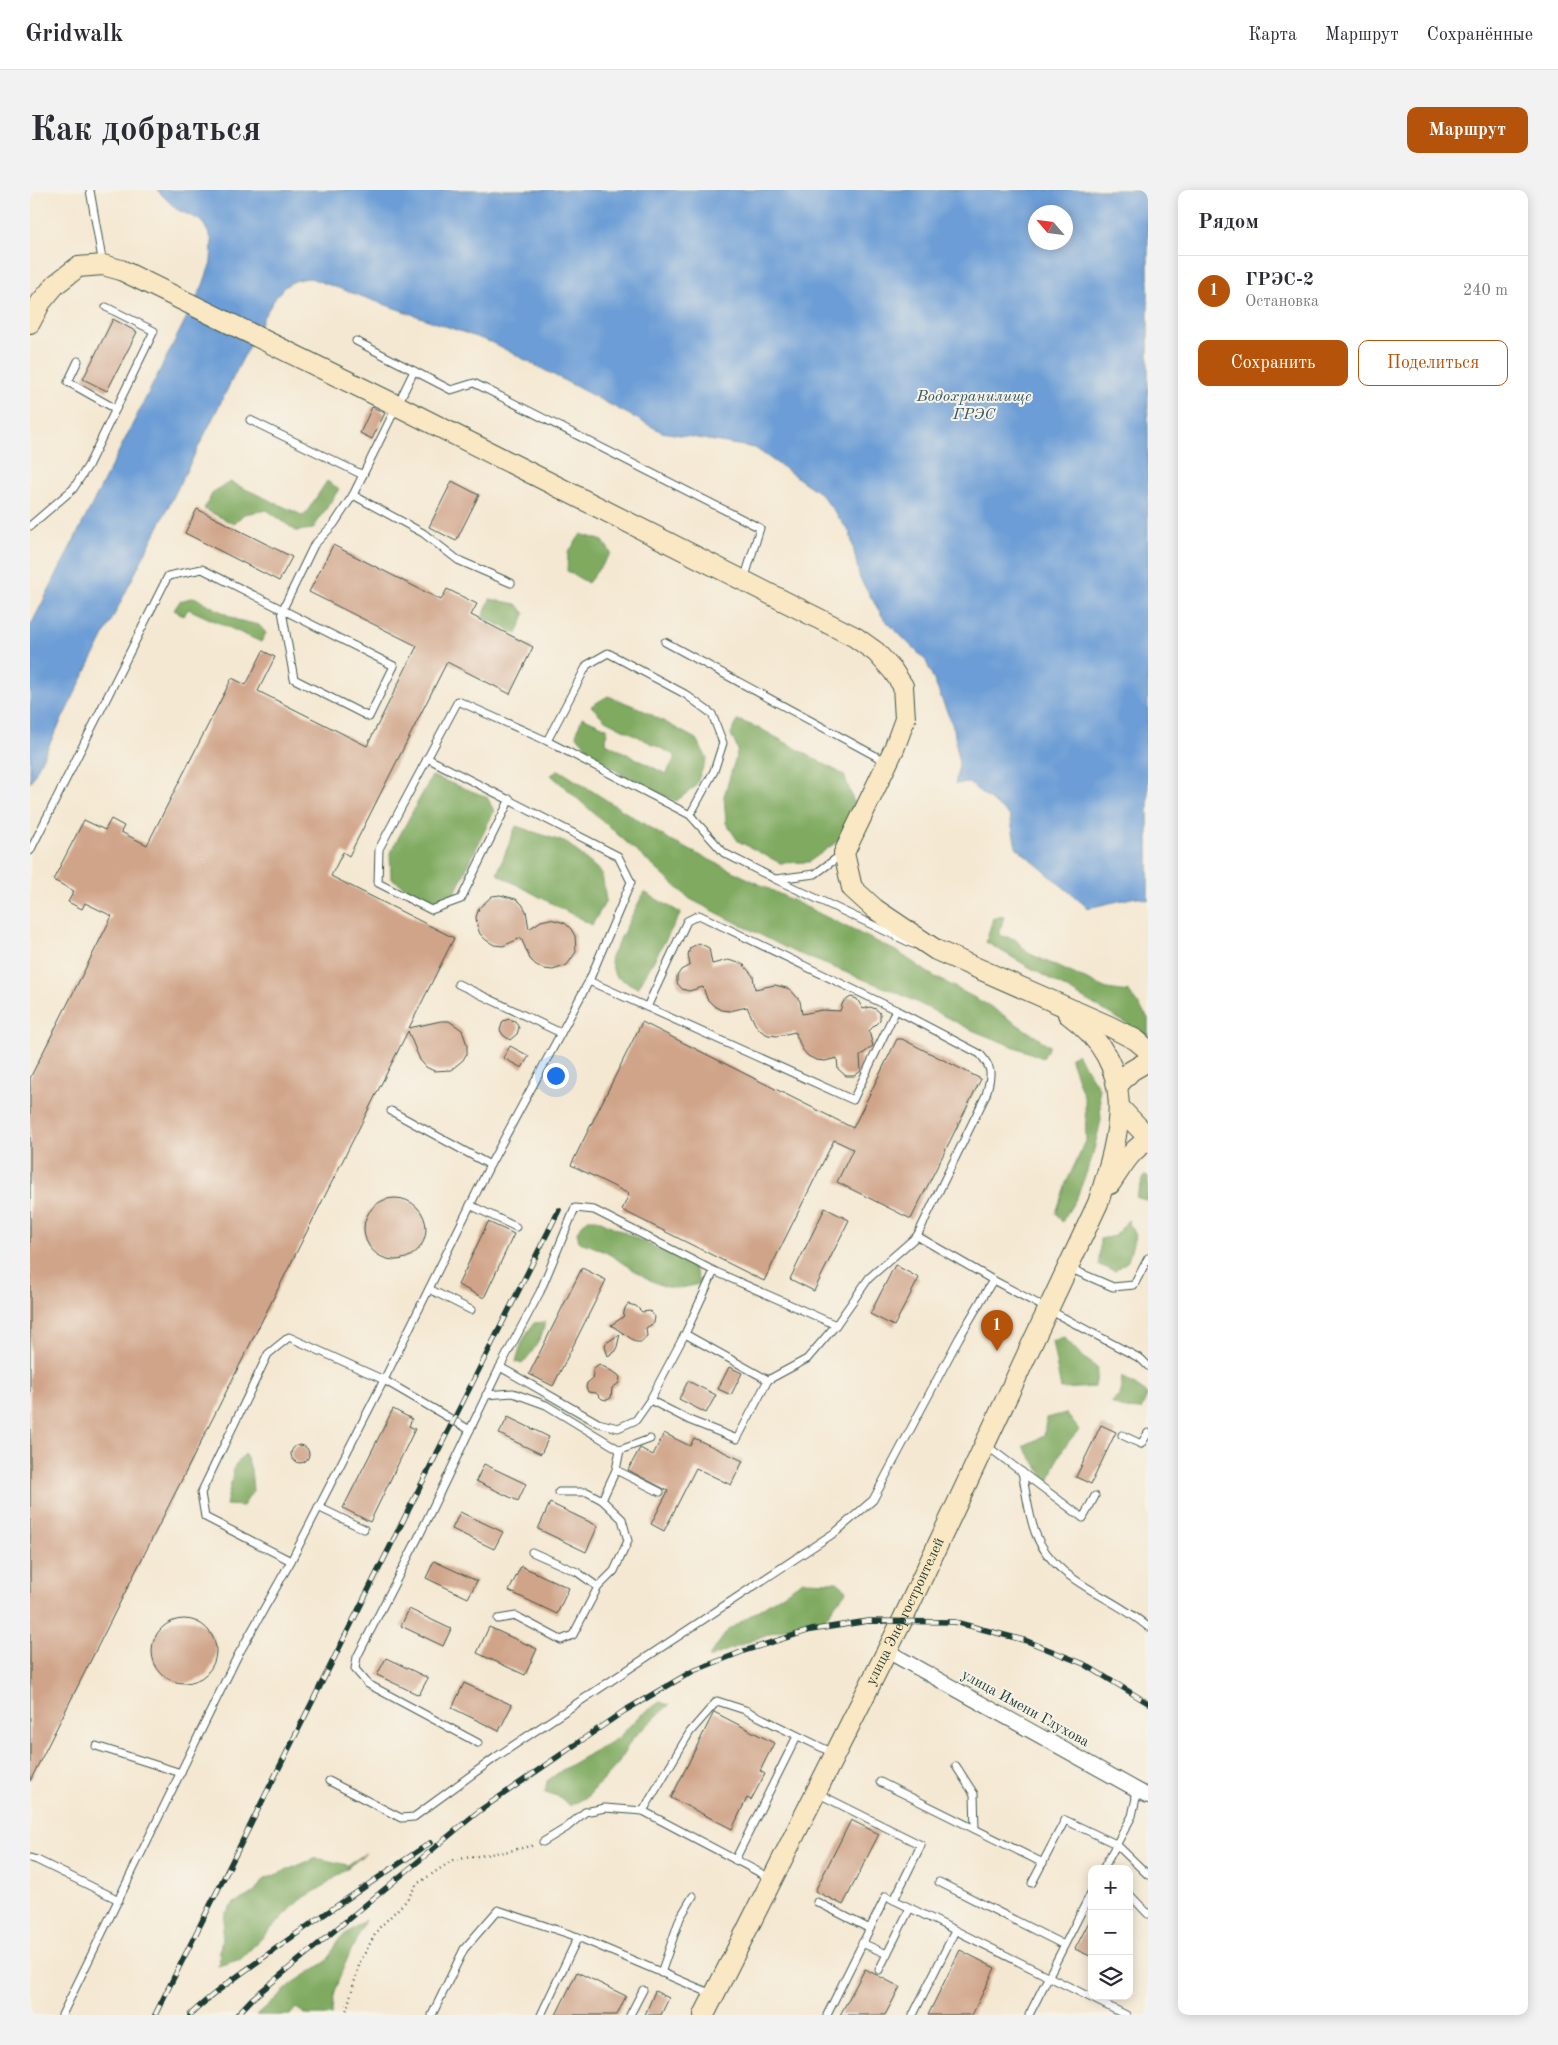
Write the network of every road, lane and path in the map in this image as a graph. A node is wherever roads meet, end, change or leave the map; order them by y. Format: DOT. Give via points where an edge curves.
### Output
graph roads {
  1 [pos="90,190"];
  2 [pos="103,265"];
  3 [pos="106,307"];
  4 [pos="30,323"];
  5 [pos="356,342"];
  6 [pos="78,361"];
  7 [pos="414,371"];
  8 [pos="398,406"];
  9 [pos="116,409"];
  10 [pos="250,420"];
  11 [pos="363,475"];
  12 [pos="353,495"];
  13 [pos="30,526"];
  14 [pos="744,580"];
  15 [pos="511,583"];
  16 [pos="282,611"];
  17 [pos="665,642"];
  18 [pos="548,741"];
  19 [pos="427,758"];
  20 [pos="888,762"];
  21 [pos="510,800"];
  22 [pos="690,815"];
  23 [pos="30,852"];
  24 [pos="844,853"];
  25 [pos="775,879"];
  26 [pos="936,950"];
  27 [pos="589,981"];
  28 [pos="458,984"];
  29 [pos="1047,998"];
  30 [pos="647,1007"];
  31 [pos="896,1010"];
  32 [pos="561,1033"];
  33 [pos="1148,1050"];
  34 [pos="1148,1061"];
  35 [pos="1118,1085"];
  36 [pos="1120,1108"];
  37 [pos="391,1110"];
  38 [pos="1148,1134"];
  39 [pos="1148,1141"];
  40 [pos="490,1165"];
  41 [pos="1098,1203"];
  42 [pos="470,1205"];
  43 [pos="516,1227"];
  44 [pos="917,1236"];
  45 [pos="1148,1258"];
  46 [pos="1068,1267"];
  47 [pos="714,1271"];
  48 [pos="993,1280"];
  49 [pos="429,1289"];
  50 [pos="1048,1309"];
  51 [pos="471,1310"];
  52 [pos="836,1325"];
  53 [pos="685,1334"];
  54 [pos="1148,1366"];
  55 [pos="500,1367"];
  56 [pos="384,1380"];
  57 [pos="768,1380"];
  58 [pos="486,1395"];
  59 [pos="650,1400"];
  60 [pos="470,1430"];
  61 [pos="1148,1433"];
  62 [pos="1122,1435"];
  63 [pos="650,1439"];
  64 [pos="985,1444"];
  65 [pos="620,1450"];
  66 [pos="616,1470"];
  67 [pos="1022,1472"];
  68 [pos="559,1492"];
  69 [pos="660,1492"];
  70 [pos="1095,1496"];
  71 [pos="602,1500"];
  72 [pos="318,1507"];
  73 [pos="364,1529"];
  74 [pos="532,1552"];
  75 [pos="291,1561"];
  76 [pos="598,1587"];
  77 [pos="498,1619"];
  78 [pos="1148,1627"];
  79 [pos="887,1651"];
  80 [pos="797,1736"];
  81 [pos="478,1743"];
  82 [pos="96,1746"];
  83 [pos="835,1754"];
  84 [pos="956,1766"];
  85 [pos="181,1773"];
  86 [pos="329,1780"];
  87 [pos="880,1782"];
  88 [pos="1133,1788"];
  89 [pos="817,1793"];
  90 [pos="1148,1796"];
  91 [pos="643,1811"];
  92 [pos="975,1829"];
  93 [pos="543,1842"];
  94 [pos="1116,1844"];
  95 [pos="30,1858"];
  96 [pos="735,1860"];
  97 [pos="1043,1863"];
  98 [pos="1106,1865"];
  99 [pos="1148,1875"];
  100 [pos="772,1880"];
  101 [pos="940,1882"];
  102 [pos="1032,1883"];
  103 [pos="692,1896"];
  104 [pos="1133,1898"];
  105 [pos="1088,1899"];
  106 [pos="119,1900"];
  107 [pos="894,1900"];
  108 [pos="817,1902"];
  109 [pos="910,1908"];
  110 [pos="1148,1914"];
  111 [pos="870,1929"];
  112 [pos="955,1931"];
  113 [pos="578,1938"];
  114 [pos="862,1944"];
  115 [pos="1064,1945"];
  116 [pos="886,1954"];
  117 [pos="879,1970"];
  118 [pos="662,1973"];
  119 [pos="1048,1978"];
  120 [pos="643,1990"];
  121 [pos="714,1995"];
  122 [pos="62,2015"];
  123 [pos="345,2015"];
  124 [pos="432,2015"];
  125 [pos="541,2015"];
  126 [pos="630,2015"];
  127 [pos="704,2015"];
  128 [pos="827,2015"];
  129 [pos="913,2015"];
  130 [pos="1029,2015"];
  131 [pos="1126,2015"];
  1 -- 2 [label="lane"];
  2 -- 4 [label="street" via="78,267 56,284"];
  2 -- 8 [label="street" via="120,270"];
  3 -- 9 [label="lane" via="154,331"];
  5 -- 7 [label="lane"];
  6 -- 9 [label="lane" via="68,382"];
  7 -- 8 [label="lane"];
  7 -- 14 [label="lane" via="451,390 474,383 760,528"];
  8 -- 11 [label="lane"];
  8 -- 14 [label="street"];
  9 -- 13 [label="lane" via="73,489"];
  10 -- 11 [label="lane"];
  11 -- 12 [label="lane"];
  12 -- 15 [label="lane" via="423,532 458,560"];
  12 -- 16 [label="lane" via="334,524 314,545"];
  14 -- 20 [label="street" via="856,636 893,671 903,686 905,719"];
  16 -- 16 [label="lane" via="394,666 369,717 294,679"];
  16 -- 23 [label="lane" via="202,569 168,576"];
  17 -- 20 [label="lane"];
  18 -- 19 [label="lane" via="458,701"];
  18 -- 22 [label="lane"];
  18 -- 22 [label="lane" via="587,665 608,653 685,694 712,714 722,743 714,771"];
  19 -- 21 [label="lane"];
  19 -- 21 [label="lane" via="379,849 378,883 431,910 461,899"];
  20 -- 24 [label="street"];
  21 -- 27 [label="lane" via="618,856 630,882"];
  22 -- 25 [label="lane" via="724,853"];
  24 -- 25 [label="lane" via="815,874"];
  24 -- 26 [label="street" via="852,888 875,909"];
  25 -- 26 [label="lane" via="874,924 905,942"];
  26 -- 29 [label="street"];
  27 -- 30 [label="lane"];
  27 -- 32 [label="lane"];
  28 -- 32 [label="lane"];
  29 -- 33 [label="street" via="1136,1040"];
  29 -- 35 [label="street" via="1095,1039 1108,1059"];
  30 -- 31 [label="lane" via="853,1100"];
  30 -- 31 [label="lane" via="687,921 699,915"];
  31 -- 44 [label="lane" via="980,1054 989,1064 991,1077 986,1095"];
  32 -- 40 [label="lane"];
  34 -- 35 [label="street"];
  35 -- 36 [label="street"];
  36 -- 38 [label="street"];
  36 -- 41 [label="street" via="1116,1137"];
  37 -- 40 [label="lane"];
  39 -- 41 [label="street" via="1126,1160"];
  40 -- 42 [label="lane"];
  41 -- 46 [label="street, улица Энергостроителей"];
  42 -- 43 [label="lane"];
  42 -- 49 [label="lane"];
  44 -- 48 [label="lane"];
  44 -- 52 [label="lane" via="868,1278"];
  45 -- 46 [label="lane" via="1134,1285 1113,1287"];
  46 -- 50 [label="street, улица Энергостроителей"];
  47 -- 52 [label="lane"];
  47 -- 53 [label="lane"];
  47 -- 55 [label="lane" via="594,1210 575,1208 540,1292"];
  48 -- 50 [label="lane"];
  48 -- 86 [label="lane" via="873,1500 837,1531 496,1757 414,1817 401,1818"];
  49 -- 51 [label="lane"];
  49 -- 56 [label="lane"];
  50 -- 54 [label="lane" via="1141,1359"];
  50 -- 64 [label="street, улица Энергостроителей"];
  52 -- 57 [label="lane" via="807,1359"];
  53 -- 57 [label="lane"];
  53 -- 59 [label="lane"];
  55 -- 58 [label="lane"];
  55 -- 59 [label="lane" via="598,1423 618,1428 636,1420"];
  56 -- 60 [label="lane"];
  56 -- 72 [label="lane"];
  56 -- 75 [label="lane" via="289,1337 268,1354 201,1493 205,1517"];
  57 -- 59 [label="lane" via="737,1439"];
  58 -- 60 [label="lane"];
  58 -- 65 [label="lane" via="513,1393 546,1405"];
  60 -- 81 [label="lane" via="357,1657 355,1669 368,1684"];
  61 -- 62 [label="lane" via="1142,1444"];
  63 -- 65 [label="lane"];
  64 -- 67 [label="lane"];
  64 -- 79 [label="street, улица Энергостроителей"];
  65 -- 66 [label="lane"];
  66 -- 69 [label="lane"];
  66 -- 71 [label="lane"];
  67 -- 70 [label="lane" via="1083,1518"];
  67 -- 78 [label="lane" via="1035,1533 1054,1563 1081,1585 1134,1614"];
  68 -- 71 [label="lane" via="587,1492"];
  71 -- 76 [label="lane" via="622,1519 628,1541 614,1571"];
  72 -- 73 [label="lane"];
  72 -- 75 [label="lane"];
  74 -- 76 [label="lane" via="577,1572"];
  75 -- 85 [label="lane" via="237,1657"];
  76 -- 77 [label="lane" via="573,1636 561,1640 516,1616"];
  79 -- 83 [label="street, улица Энергостроителей"];
  79 -- 88 [label="street, улица Имени Глухова"];
  80 -- 83 [label="lane"];
  80 -- 91 [label="lane" via="745,1710 717,1701 690,1732"];
  80 -- 96 [label="lane"];
  82 -- 85 [label="lane"];
  83 -- 89 [label="street, улица Энергостроителей"];
  84 -- 92 [label="lane" via="974,1794"];
  85 -- 106 [label="lane"];
  87 -- 92 [label="lane"];
  88 -- 90 [label="street, улица Имени Глухова"];
  88 -- 94 [label="lane" via="1136,1798 1132,1816"];
  89 -- 100 [label="street, улица Энергостроителей"];
  89 -- 107 [label="lane" via="921,1844"];
  91 -- 93 [label="lane" via="604,1808 585,1812"];
  91 -- 96 [label="lane"];
  92 -- 97 [label="lane"];
  93 -- 123 [label="path" via="453,1860 417,1884 406,1901 378,1930 360,1962"];
  94 -- 97 [label="lane" via="1065,1820"];
  94 -- 98 [label="lane"];
  94 -- 99 [label="lane"];
  95 -- 106 [label="lane"];
  96 -- 100 [label="lane"];
  97 -- 102 [label="lane"];
  100 -- 121 [label="street, улица Энергостроителей"];
  101 -- 115 [label="lane"];
  103 -- 118 [label="lane" via="680,1918"];
  104 -- 110 [label="lane"];
  105 -- 115 [label="lane"];
  106 -- 122 [label="lane"];
  107 -- 109 [label="lane"];
  107 -- 111 [label="lane" via="886,1896"];
  108 -- 111 [label="lane"];
  109 -- 112 [label="lane"];
  109 -- 116 [label="lane"];
  111 -- 114 [label="lane"];
  112 -- 119 [label="lane"];
  112 -- 129 [label="lane"];
  113 -- 118 [label="lane"];
  113 -- 124 [label="lane" via="498,1910 464,1949"];
  113 -- 125 [label="lane"];
  114 -- 116 [label="lane"];
  114 -- 128 [label="lane"];
  115 -- 119 [label="lane"];
  116 -- 117 [label="lane"];
  118 -- 121 [label="lane"];
  119 -- 130 [label="lane"];
  119 -- 131 [label="lane"];
  120 -- 126 [label="lane"];
  121 -- 127 [label="street, улица Энергостроителей"];
}
